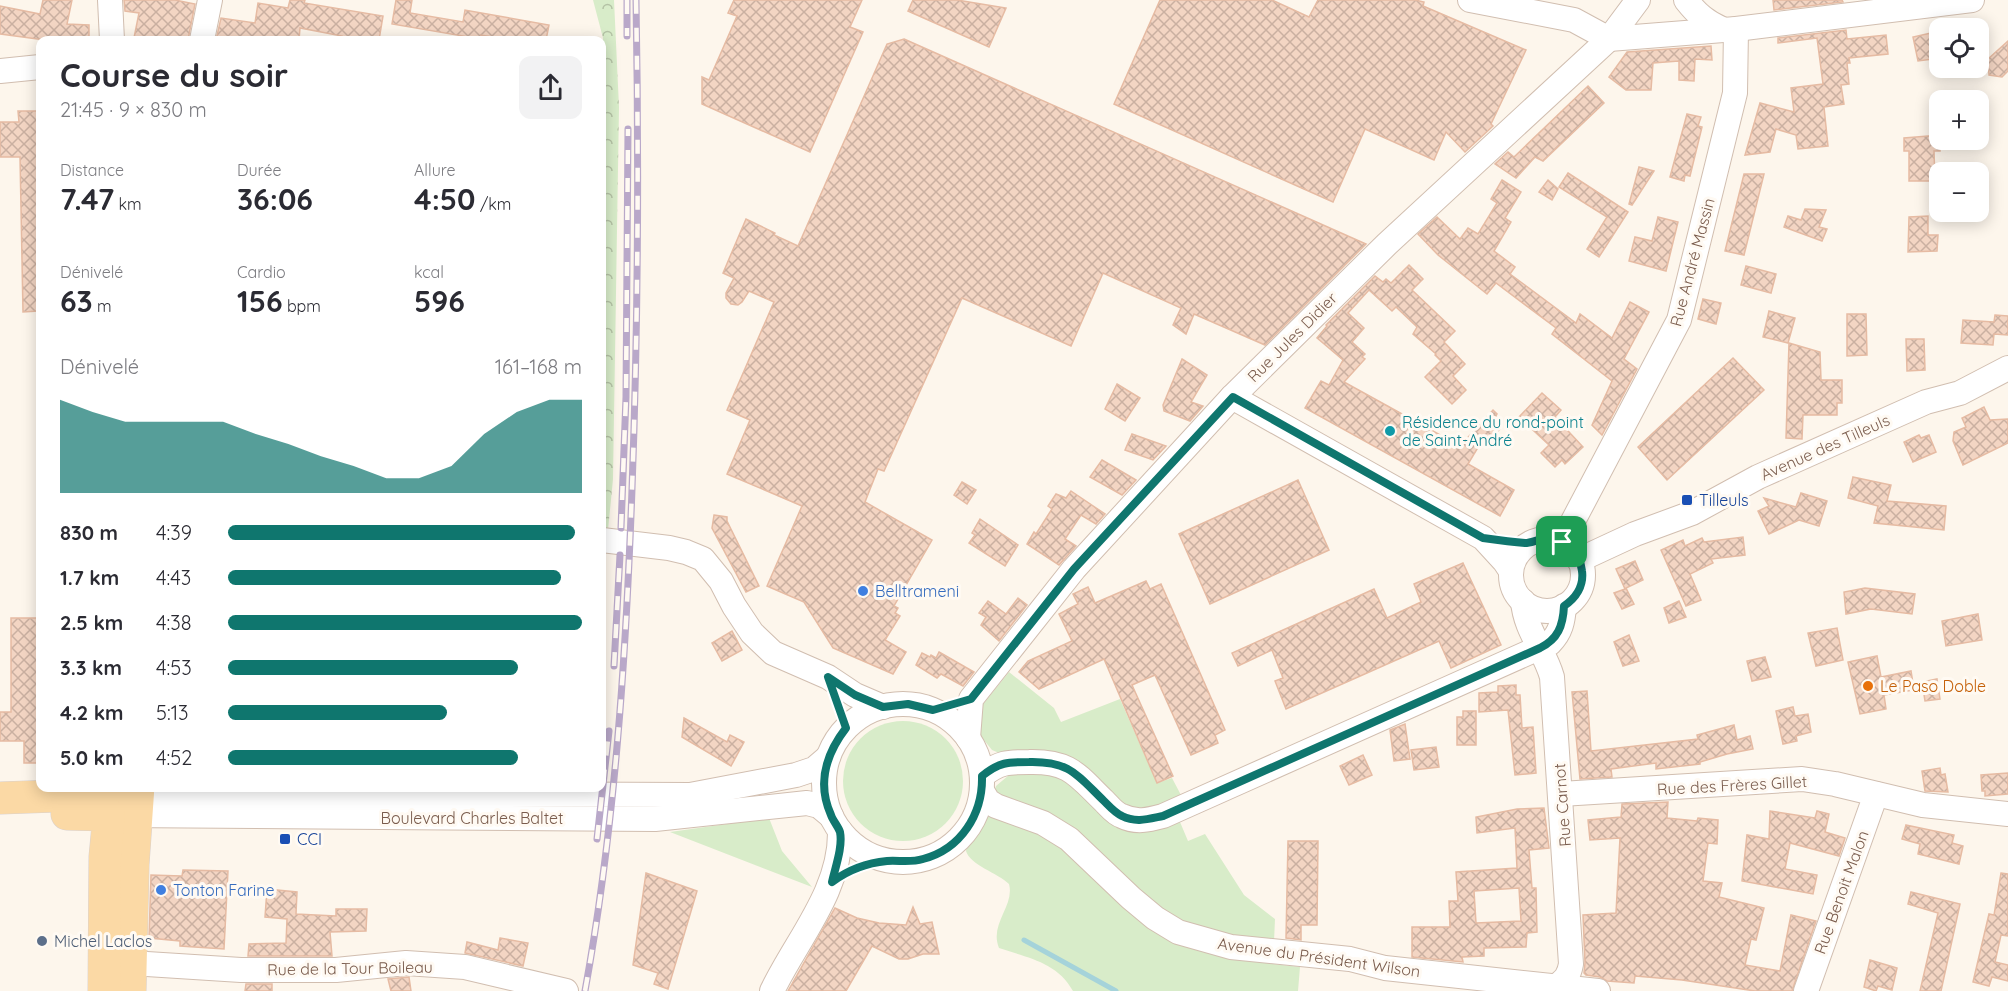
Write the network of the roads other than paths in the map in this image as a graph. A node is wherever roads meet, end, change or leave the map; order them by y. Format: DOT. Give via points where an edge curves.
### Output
graph roads {
  1 [pos="110,0"];
  2 [pos="210,0"];
  3 [pos="1470,0"];
  4 [pos="1638,0"];
  5 [pos="1686,0"];
  6 [pos="1972,0"];
  7 [pos="1729,29"];
  8 [pos="112,36"];
  9 [pos="203,36"];
  10 [pos="1609,39"];
  11 [pos="36,67"];
  12 [pos="0,71"];
  13 [pos="2008,368"];
  14 [pos="1233,397"];
  15 [pos="1483,538"];
  16 [pos="606,540"];
  17 [pos="1562,542"];
  18 [pos="1530,543"];
  19 [pos="1579,560"];
  20 [pos="1511,571"];
  21 [pos="1523,601"];
  22 [pos="1564,606"];
  23 [pos="1540,648"];
  24 [pos="828,677"];
  25 [pos="971,699"];
  26 [pos="883,707"];
  27 [pos="933,710"];
  28 [pos="846,728"];
  29 [pos="968,738"];
  30 [pos="828,757"];
  31 [pos="982,783"];
  32 [pos="1876,794"];
  33 [pos="1562,795"];
  34 [pos="115,797"];
  35 [pos="0,798"];
  36 [pos="0,811"];
  37 [pos="2008,814"];
  38 [pos="835,824"];
  39 [pos="887,861"];
  40 [pos="832,882"];
  41 [pos="1571,964"];
  42 [pos="131,977"];
  43 [pos="1556,987"];
  44 [pos="1590,990"];
  45 [pos="104,991"];
  46 [pos="566,991"];
  47 [pos="772,991"];
  48 [pos="1598,991"];
  49 [pos="1806,991"];
  1 -- 8 [label="street"];
  2 -- 9 [label="street"];
  3 -- 10 [label="street" via="1574,20"];
  4 -- 10 [label="street, Rue Jules Didier"];
  5 -- 7 [label="street" via="1708,23"];
  6 -- 7 [label="street"];
  7 -- 10 [label="street"];
  7 -- 17 [label="street, Rue André Massin" via="1735,93 1679,320"];
  10 -- 14 [label="street, Rue Jules Didier" via="1387,244"];
  11 -- 12 [label="street"];
  13 -- 19 [label="street, Avenue des Tilleuls" via="1960,393 1926,402 1758,477 1692,513"];
  14 -- 15 [label="street"];
  14 -- 25 [label="street, Rue Jules Didier" via="1074,569"];
  15 -- 18 [label="street"];
  15 -- 20 [label="street"];
  16 -- 24 [label="street" via="669,548 703,559 752,633 773,653"];
  17 -- 18 [label="street" via="1551,539"];
  17 -- 19 [label="street"];
  18 -- 20 [label="street" via="1517,555"];
  19 -- 22 [label="street" via="1581,586"];
  20 -- 21 [label="street" via="1513,588"];
  21 -- 22 [label="street" via="1538,609"];
  21 -- 23 [label="street, Rue Carnot" via="1524,615"];
  22 -- 23 [label="street" via="1557,636"];
  23 -- 31 [label="street" via="1151,819 1140,821 1120,816 1074,771 1060,764 1043,761 996,765"];
  23 -- 33 [label="street, Rue Carnot" via="1552,677"];
  24 -- 26 [label="street"];
  24 -- 28 [label="street"];
  25 -- 27 [label="street"];
  25 -- 29 [label="street"];
  26 -- 27 [label="street" via="908,704"];
  26 -- 28 [label="street" via="862,715"];
  27 -- 29 [label="street"];
  28 -- 30 [label="street"];
  29 -- 31 [label="street" via="977,756"];
  30 -- 34 [label="street, Boulevard Charles Baltet" via="814,769 796,775 690,795"];
  30 -- 38 [label="street" via="825,797"];
  31 -- 39 [label="street" via="978,809 957,841 922,860"];
  31 -- 43 [label="street, Avenue du Président Wilson" via="988,801 1043,823 1069,839 1144,909 1188,936 1231,947"];
  32 -- 33 [label="street, Rue des Frères Gillet" via="1802,779"];
  32 -- 37 [label="street, Rue des Frères Gillet" via="1923,805"];
  32 -- 49 [label="street, Rue Benoit Malon"];
  33 -- 41 [label="street, Rue Carnot"];
  34 -- 35 [label="main road"];
  34 -- 36 [label="main road"];
  34 -- 38 [label="street, Boulevard Charles Baltet" via="655,819 807,803 819,806"];
  34 -- 42 [label="main road"];
  34 -- 45 [label="main road" via="105,857"];
  38 -- 39 [label="street" via="861,849"];
  38 -- 40 [label="street" via="840,841"];
  39 -- 40 [label="street" via="849,870"];
  40 -- 47 [label="street"];
  41 -- 43 [label="street" via="1570,973"];
  41 -- 44 [label="street" via="1577,979"];
  42 -- 46 [label="street, Rue de la Tour Boileau" via="241,970 336,970 406,963 465,967"];
  43 -- 44 [label="street, Avenue du Président Wilson"];
  44 -- 48 [label="street, Avenue du Président Wilson"];
}
